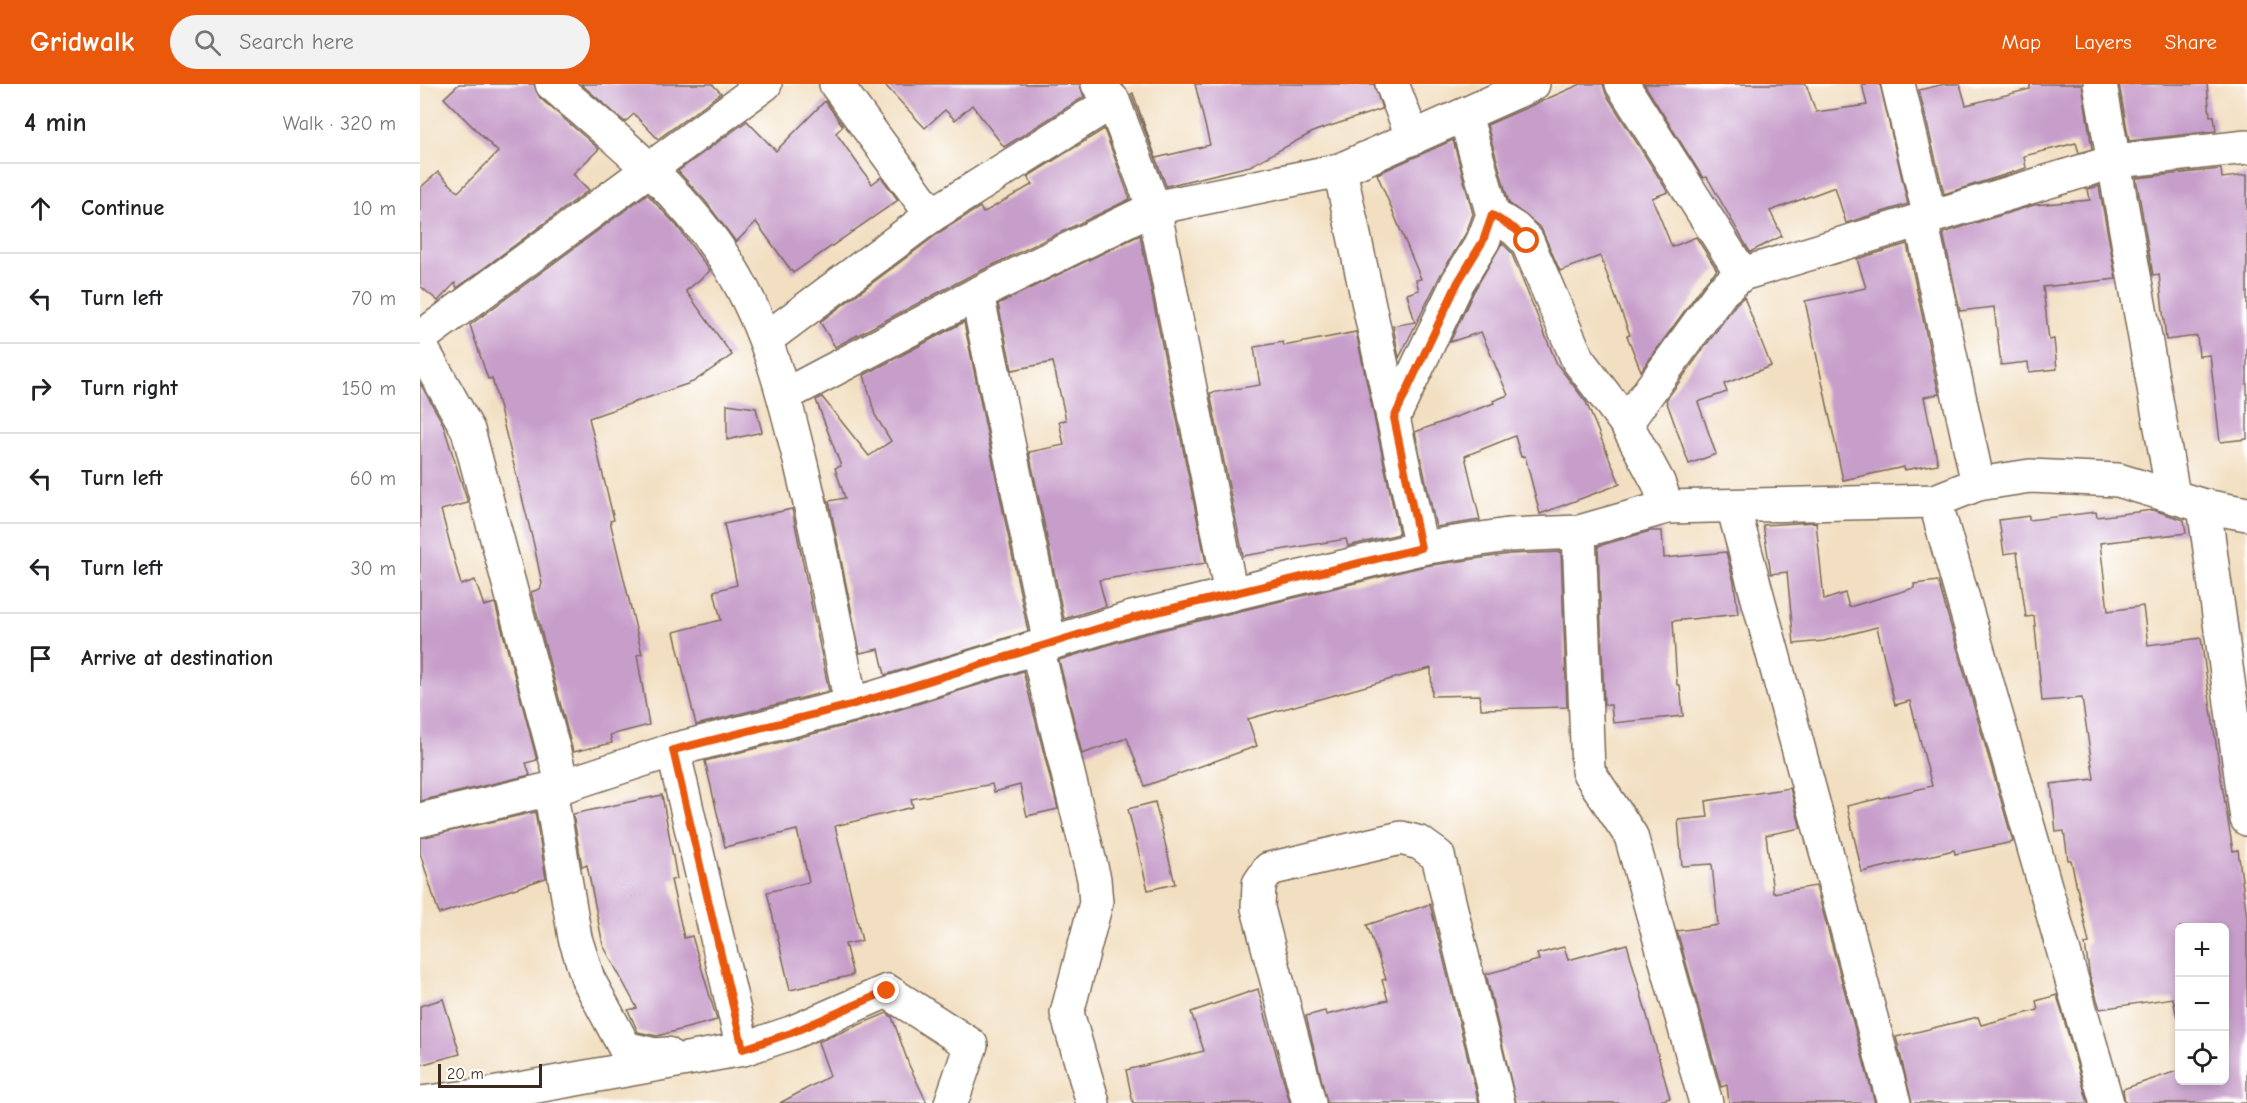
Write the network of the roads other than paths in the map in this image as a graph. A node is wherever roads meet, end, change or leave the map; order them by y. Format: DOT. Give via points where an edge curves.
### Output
graph roads {
  1 [pos="552,84"];
  2 [pos="765,84"];
  3 [pos="836,84"];
  4 [pos="1392,84"];
  5 [pos="1533,84"];
  6 [pos="1622,84"];
  7 [pos="1898,84"];
  8 [pos="2100,84"];
  9 [pos="1106,93"];
  10 [pos="1491,93"];
  11 [pos="1465,115"];
  12 [pos="1413,138"];
  13 [pos="2247,147"];
  14 [pos="2115,161"];
  15 [pos="650,168"];
  16 [pos="1340,170"];
  17 [pos="1154,208"];
  18 [pos="933,215"];
  19 [pos="1492,215"];
  20 [pos="1925,219"];
  21 [pos="1742,274"];
  22 [pos="977,294"];
  23 [pos="420,338"];
  24 [pos="766,339"];
  25 [pos="420,345"];
  26 [pos="785,395"];
  27 [pos="1394,418"];
  28 [pos="1626,423"];
  29 [pos="1978,484"];
  30 [pos="2173,495"];
  31 [pos="1935,501"];
  32 [pos="1733,506"];
  33 [pos="2204,506"];
  34 [pos="1667,507"];
  35 [pos="2247,514"];
  36 [pos="1579,532"];
  37 [pos="1421,548"];
  38 [pos="1231,594"];
  39 [pos="1043,646"];
  40 [pos="851,705"];
  41 [pos="673,750"];
  42 [pos="557,787"];
  43 [pos="2247,819"];
  44 [pos="420,820"];
  45 [pos="743,1049"];
  46 [pos="492,1099"];
  47 [pos="420,1103"];
  48 [pos="951,1103"];
  49 [pos="1093,1103"];
  50 [pos="1309,1103"];
  51 [pos="1498,1103"];
  52 [pos="1706,1103"];
  53 [pos="1894,1103"];
  54 [pos="2107,1103"];
  1 -- 15 [label="street"];
  2 -- 15 [label="street"];
  3 -- 18 [label="street"];
  4 -- 12 [label="street"];
  5 -- 10 [label="street"];
  6 -- 21 [label="street"];
  7 -- 20 [label="street"];
  8 -- 14 [label="street"];
  9 -- 17 [label="street"];
  9 -- 18 [label="street"];
  10 -- 11 [label="street"];
  11 -- 12 [label="street"];
  11 -- 19 [label="street"];
  12 -- 16 [label="street"];
  13 -- 14 [label="street"];
  14 -- 20 [label="street"];
  14 -- 30 [label="street"];
  15 -- 23 [label="street"];
  15 -- 24 [label="street" via="696,219 729,266"];
  16 -- 17 [label="street"];
  16 -- 27 [label="street"];
  17 -- 22 [label="street"];
  17 -- 38 [label="street"];
  18 -- 24 [label="street"];
  19 -- 27 [label="street" via="1483,241 1458,282"];
  19 -- 28 [label="street" via="1527,241 1578,360"];
  20 -- 21 [label="street"];
  20 -- 29 [label="street"];
  21 -- 28 [label="street" via="1722,291"];
  22 -- 26 [label="street"];
  22 -- 39 [label="street"];
  24 -- 26 [label="street"];
  25 -- 42 [label="street" via="468,430"];
  26 -- 40 [label="street" via="818,534"];
  27 -- 37 [label="street"];
  28 -- 34 [label="street" via="1659,482"];
  29 -- 30 [label="street" via="2030,476 2118,480"];
  29 -- 31 [label="street"];
  30 -- 33 [label="street"];
  31 -- 32 [label="street"];
  31 -- 54 [label="street"];
  32 -- 34 [label="street"];
  32 -- 53 [label="street"];
  33 -- 35 [label="street"];
  33 -- 43 [label="street"];
  34 -- 36 [label="street"];
  36 -- 37 [label="street" via="1508,536"];
  36 -- 52 [label="street" via="1588,771 1631,836"];
  37 -- 38 [label="street"];
  38 -- 39 [label="street" via="1132,618"];
  39 -- 40 [label="street"];
  39 -- 49 [label="street" via="1094,879 1096,903 1067,1013"];
  40 -- 41 [label="street"];
  41 -- 42 [label="street"];
  41 -- 45 [label="street"];
  42 -- 44 [label="street"];
  42 -- 45 [label="street" via="575,938 588,979 625,1048 655,1055"];
  45 -- 46 [label="street"];
  45 -- 48 [label="street" via="791,1033 887,991 971,1045"];
  46 -- 47 [label="street"];
  50 -- 51 [label="street" via="1258,908 1259,884 1269,869 1401,838 1419,843 1438,856"];
}
